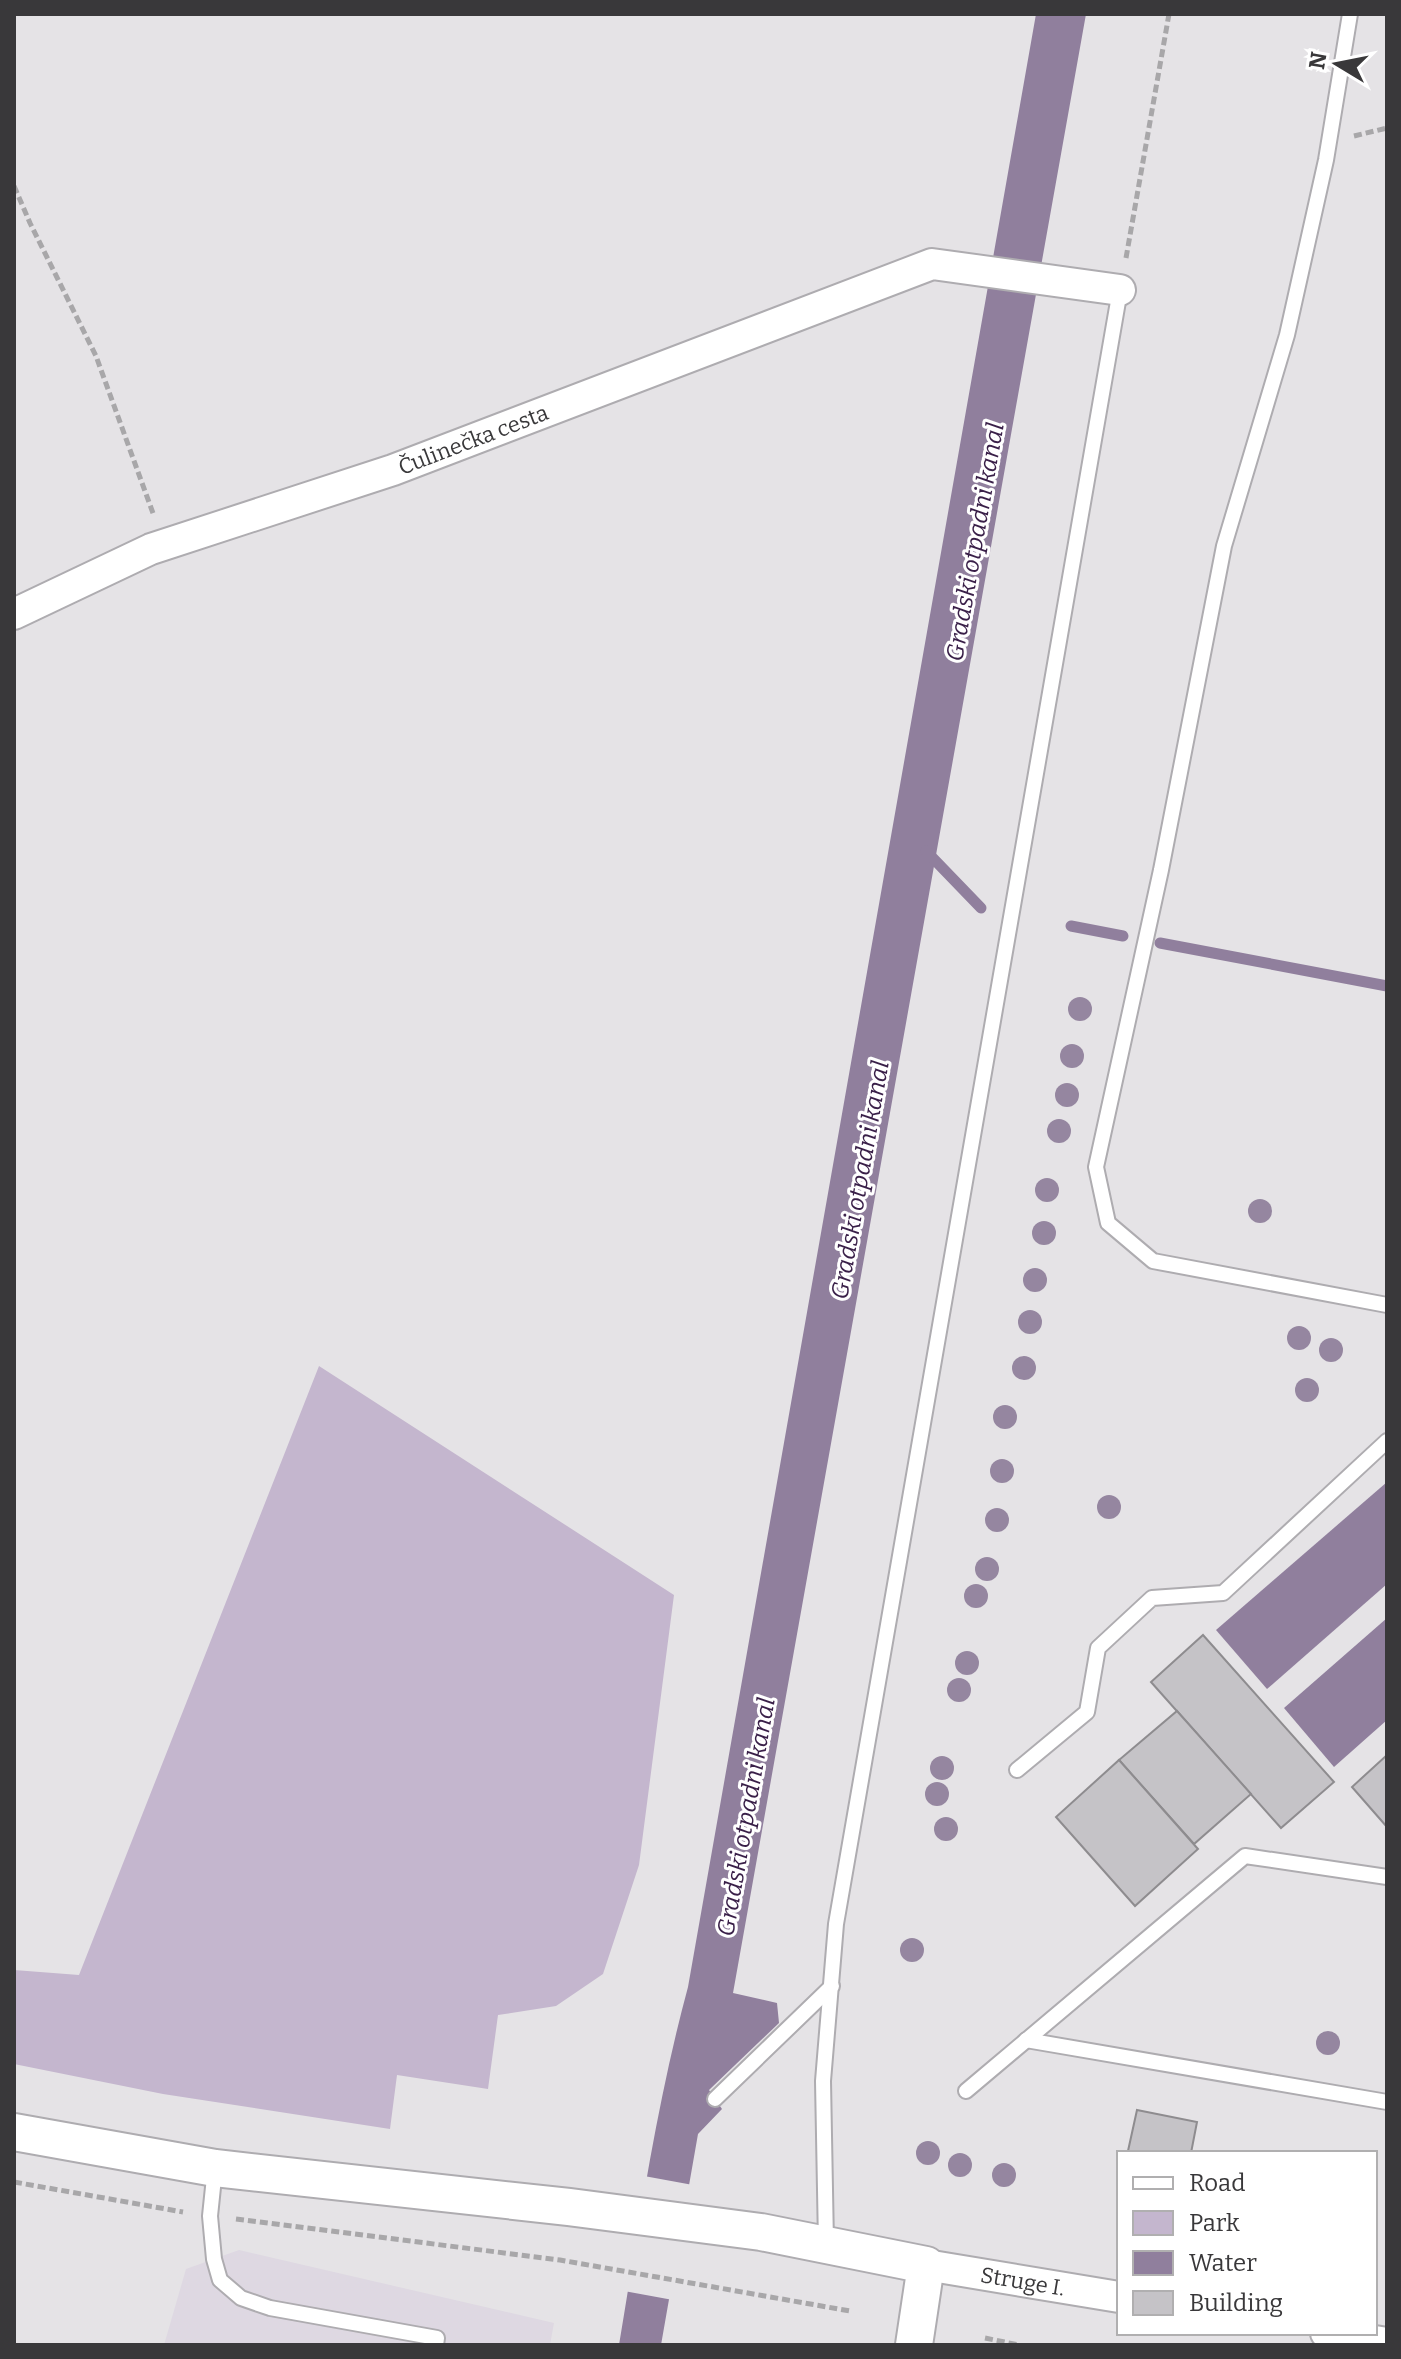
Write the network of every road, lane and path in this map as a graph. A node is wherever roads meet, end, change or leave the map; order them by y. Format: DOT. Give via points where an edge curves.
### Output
graph roads {
  1 [pos="1169,14"];
  2 [pos="1350,14"];
  3 [pos="14,186"];
  4 [pos="1120,290"];
  5 [pos="165,544"];
  6 [pos="14,614"];
  7 [pos="1387,1305"];
  8 [pos="1387,1441"];
  9 [pos="1017,1770"];
  10 [pos="1387,1877"];
  11 [pos="832,1986"];
  12 [pos="1026,2040"];
  13 [pos="966,2091"];
  14 [pos="715,2099"];
  15 [pos="1387,2102"];
  16 [pos="14,2132"];
  17 [pos="215,2168"];
  18 [pos="14,2182"];
  19 [pos="183,2212"];
  20 [pos="235,2219"];
  21 [pos="826,2244"];
  22 [pos="926,2265"];
  23 [pos="1117,2297"];
  24 [pos="850,2311"];
  25 [pos="1338,2335"];
  26 [pos="985,2338"];
  27 [pos="1387,2343"];
  28 [pos="436,2345"];
  29 [pos="914,2345"];
  30 [pos="1019,2345"];
  1 -- 4 [label="path"];
  2 -- 7 [label="lane" via="1326,160 1287,335 1224,546 1096,1167 1108,1223 1153,1261"];
  3 -- 5 [label="path" via="96,356"];
  4 -- 5 [label="street, Čulinečka cesta" via="943,265 393,470"];
  4 -- 11 [label="lane" via="836,1924"];
  5 -- 6 [label="street, Čulinečka cesta"];
  8 -- 9 [label="lane" via="1223,1593 1152,1598 1098,1648 1087,1712"];
  10 -- 12 [label="lane" via="1245,1856"];
  11 -- 14 [label="lane"];
  11 -- 21 [label="lane" via="823,2081"];
  12 -- 13 [label="lane"];
  12 -- 15 [label="lane"];
  16 -- 17 [label="street"];
  17 -- 21 [label="street" via="569,2207"];
  17 -- 28 [label="lane" via="210,2216 214,2259 220,2280 241,2298 437,2338"];
  18 -- 19 [label="path"];
  20 -- 24 [label="path" via="560,2260"];
  21 -- 22 [label="street"];
  22 -- 23 [label="street, Struge I."];
  22 -- 29 [label="street"];
  25 -- 27 [label="street"];
  26 -- 30 [label="path"];
}
